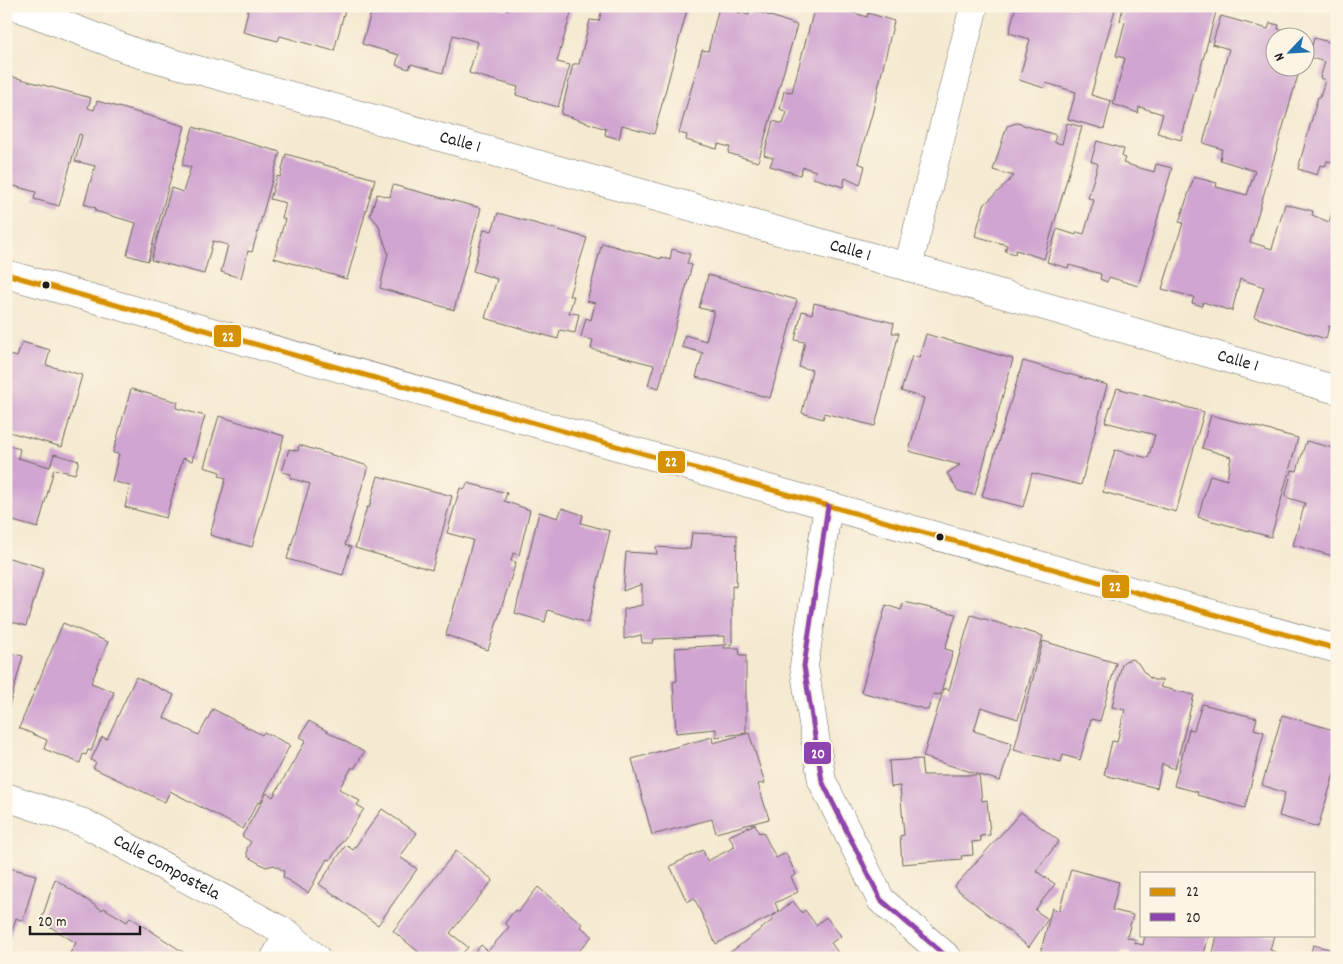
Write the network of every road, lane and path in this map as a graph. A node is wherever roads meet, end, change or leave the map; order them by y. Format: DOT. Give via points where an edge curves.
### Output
graph roads {
  1 [pos="15,6"];
  2 [pos="974,6"];
  3 [pos="908,267"];
  4 [pos="6,274"];
  5 [pos="1337,390"];
  6 [pos="828,506"];
  7 [pos="1337,648"];
  8 [pos="6,797"];
  9 [pos="288,934"];
  10 [pos="275,958"];
  11 [pos="316,958"];
  12 [pos="948,958"];
  1 -- 3 [label="street, Calle 1" via="137,53"];
  2 -- 3 [label="street"];
  3 -- 5 [label="street, Calle 1"];
  4 -- 6 [label="street"];
  6 -- 7 [label="street"];
  6 -- 12 [label="street" via="804,666 822,781 881,900"];
  8 -- 9 [label="street, Calle Compostela" via="84,823"];
  9 -- 10 [label="street"];
  9 -- 11 [label="street, Calle Compostela"];
}
